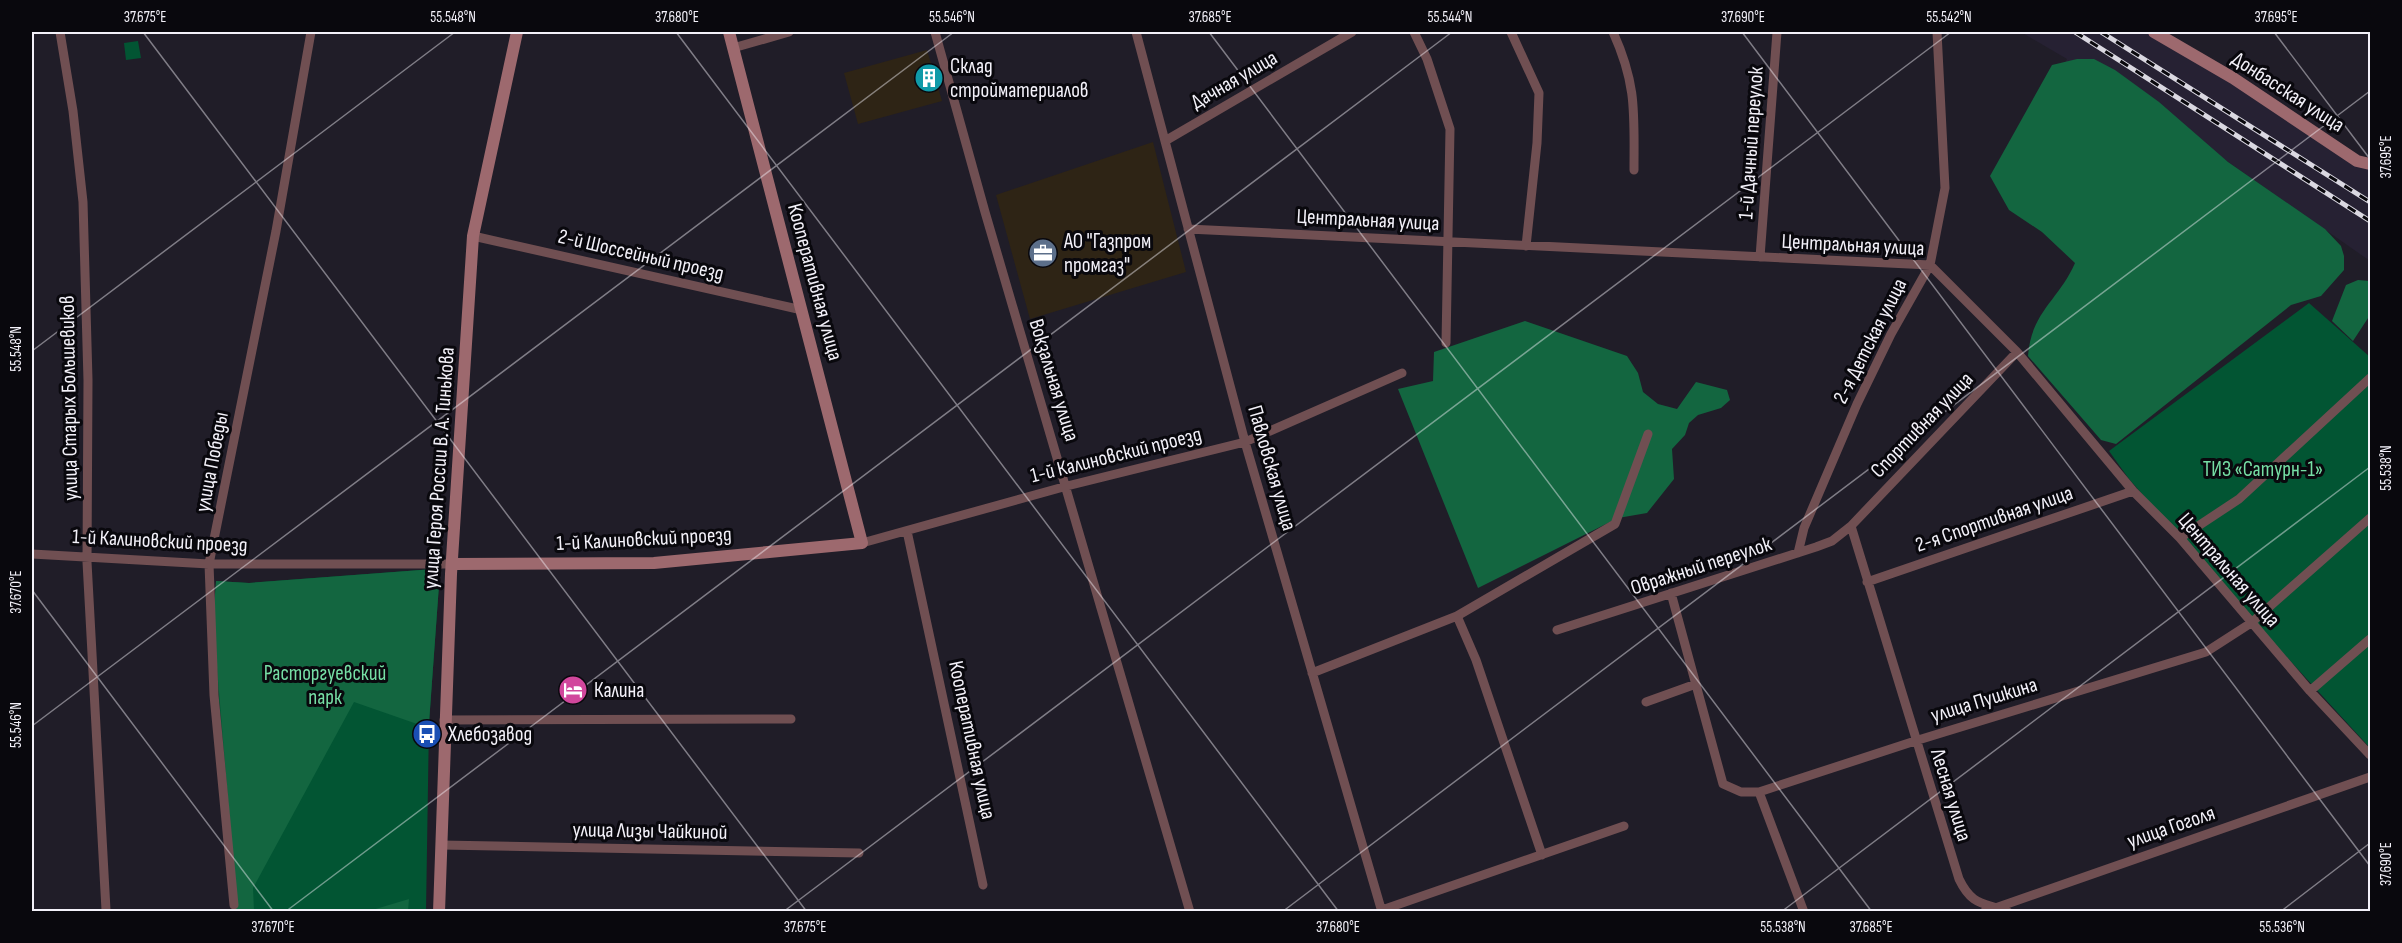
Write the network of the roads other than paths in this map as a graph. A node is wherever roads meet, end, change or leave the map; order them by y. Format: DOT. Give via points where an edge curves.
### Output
graph roads {
  1 [pos="60,32"];
  2 [pos="311,32"];
  3 [pos="517,32"];
  4 [pos="729,32"];
  5 [pos="789,32"];
  6 [pos="935,32"];
  7 [pos="1136,32"];
  8 [pos="1352,32"];
  9 [pos="1414,32"];
  10 [pos="1511,32"];
  11 [pos="1613,32"];
  12 [pos="1778,32"];
  13 [pos="1937,32"];
  14 [pos="2154,32"];
  15 [pos="733,48"];
  16 [pos="1165,141"];
  17 [pos="2370,164"];
  18 [pos="1634,170"];
  19 [pos="1188,229"];
  20 [pos="473,236"];
  21 [pos="1449,242"];
  22 [pos="1526,246"];
  23 [pos="1760,257"];
  24 [pos="1930,265"];
  25 [pos="802,310"];
  26 [pos="1446,343"];
  27 [pos="2017,352"];
  28 [pos="1402,373"];
  29 [pos="2370,378"];
  30 [pos="1648,434"];
  31 [pos="1245,442"];
  32 [pos="1067,486"];
  33 [pos="2133,491"];
  34 [pos="2370,518"];
  35 [pos="1852,525"];
  36 [pos="908,531"];
  37 [pos="2180,538"];
  38 [pos="862,543"];
  39 [pos="1798,553"];
  40 [pos="32,554"];
  41 [pos="88,556"];
  42 [pos="210,564"];
  43 [pos="452,564"];
  44 [pos="1867,582"];
  45 [pos="1671,593"];
  46 [pos="1457,616"];
  47 [pos="2251,623"];
  48 [pos="1557,630"];
  49 [pos="2370,639"];
  50 [pos="1312,673"];
  51 [pos="1696,684"];
  52 [pos="2310,691"];
  53 [pos="1646,702"];
  54 [pos="791,719"];
  55 [pos="444,720"];
  56 [pos="1915,741"];
  57 [pos="2370,755"];
  58 [pos="2370,777"];
  59 [pos="1759,792"];
  60 [pos="1624,826"];
  61 [pos="441,845"];
  62 [pos="859,853"];
  63 [pos="1542,855"];
  64 [pos="983,885"];
  65 [pos="234,905"];
  66 [pos="1998,908"];
  67 [pos="106,910"];
  68 [pos="1382,911"];
  69 [pos="439,912"];
  70 [pos="1190,912"];
  71 [pos="1804,912"];
  72 [pos="1984,912"];
  73 [pos="2008,912"];
  1 -- 41 [label="street, улица Старых Большевиков" via="83,202"];
  2 -- 42 [label="street, улица Победы"];
  3 -- 20 [label="street, улица Героя России В. А. Тинькова"];
  4 -- 15 [label="street, Кооперативная улица"];
  5 -- 15 [label="street"];
  6 -- 32 [label="street, Вокзальная улица"];
  7 -- 16 [label="street, Павловская улица"];
  8 -- 16 [label="street, Дачная улица"];
  9 -- 21 [label="street" via="1450,129"];
  10 -- 22 [label="street" via="1539,93"];
  11 -- 18 [label="street" via="1626,60 1634,92"];
  12 -- 23 [label="street, 1-й Дачный переулок"];
  13 -- 24 [label="street, 2-я Детская улица" via="1945,188"];
  14 -- 17 [label="street, Донбасская улица" via="2233,78 2357,161"];
  15 -- 25 [label="street, Кооперативная улица"];
  16 -- 19 [label="street, Павловская улица"];
  19 -- 21 [label="street, Центральная улица"];
  19 -- 31 [label="street, Павловская улица"];
  20 -- 25 [label="street, 2-й Шоссейный проезд"];
  20 -- 43 [label="street, улица Героя России В. А. Тинькова"];
  21 -- 22 [label="street, Центральная улица"];
  21 -- 26 [label="street"];
  22 -- 23 [label="street, Центральная улица"];
  23 -- 24 [label="street, Центральная улица"];
  24 -- 27 [label="street, Центральная улица"];
  24 -- 39 [label="street, 2-я Детская улица" via="1857,404 1804,528"];
  25 -- 38 [label="street, Кооперативная улица"];
  27 -- 33 [label="street, Центральная улица"];
  27 -- 35 [label="street, Спортивная улица"];
  28 -- 31 [label="street, 1-й Калиновский проезд"];
  29 -- 37 [label="street" via="2239,499"];
  30 -- 46 [label="street" via="1615,524"];
  31 -- 32 [label="street, 1-й Калиновский проезд"];
  31 -- 50 [label="street, Павловская улица"];
  32 -- 36 [label="street, 1-й Калиновский проезд"];
  32 -- 70 [label="street, Вокзальная улица"];
  33 -- 37 [label="street, Центральная улица"];
  33 -- 44 [label="street, 2-я Спортивная улица"];
  34 -- 47 [label="street, улица Пушкина"];
  35 -- 39 [label="street, Овражный переулок" via="1832,541"];
  35 -- 44 [label="street, Лесная улица"];
  36 -- 38 [label="street, 1-й Калиновский проезд"];
  36 -- 64 [label="street, Кооперативная улица"];
  37 -- 47 [label="street, Центральная улица"];
  38 -- 43 [label="street, 1-й Калиновский проезд" via="654,563"];
  39 -- 45 [label="street, Овражный переулок"];
  40 -- 41 [label="street, 1-й Калиновский проезд"];
  41 -- 42 [label="street, 1-й Калиновский проезд"];
  41 -- 67 [label="street, улица Старых Большевиков"];
  42 -- 43 [label="street, 1-й Калиновский проезд"];
  42 -- 65 [label="street, улица Победы" via="214,695"];
  43 -- 55 [label="street, улица Героя России В. А. Тинькова"];
  44 -- 56 [label="street, Лесная улица"];
  45 -- 48 [label="street, Овражный переулок"];
  45 -- 51 [label="street"];
  46 -- 50 [label="street"];
  46 -- 63 [label="street" via="1476,660"];
  47 -- 52 [label="street, Центральная улица"];
  47 -- 56 [label="street, улица Пушкина" via="2206,651"];
  49 -- 52 [label="street"];
  50 -- 68 [label="street, Павловская улица"];
  51 -- 53 [label="street"];
  51 -- 59 [label="street, улица Пушкина" via="1723,784 1741,792"];
  52 -- 57 [label="street, Центральная улица"];
  54 -- 55 [label="street"];
  55 -- 61 [label="street, улица Героя России В. А. Тинькова"];
  56 -- 59 [label="street, улица Пушкина"];
  56 -- 66 [label="street, Лесная улица" via="1966,896"];
  58 -- 66 [label="street, улица Гоголя"];
  59 -- 71 [label="street"];
  60 -- 63 [label="street"];
  61 -- 62 [label="street, улица Лизы Чайкиной"];
  61 -- 69 [label="street, улица Героя России В. А. Тинькова"];
  63 -- 68 [label="street"];
  66 -- 72 [label="street, улица Гоголя"];
  66 -- 73 [label="street, Лесная улица"];
}
